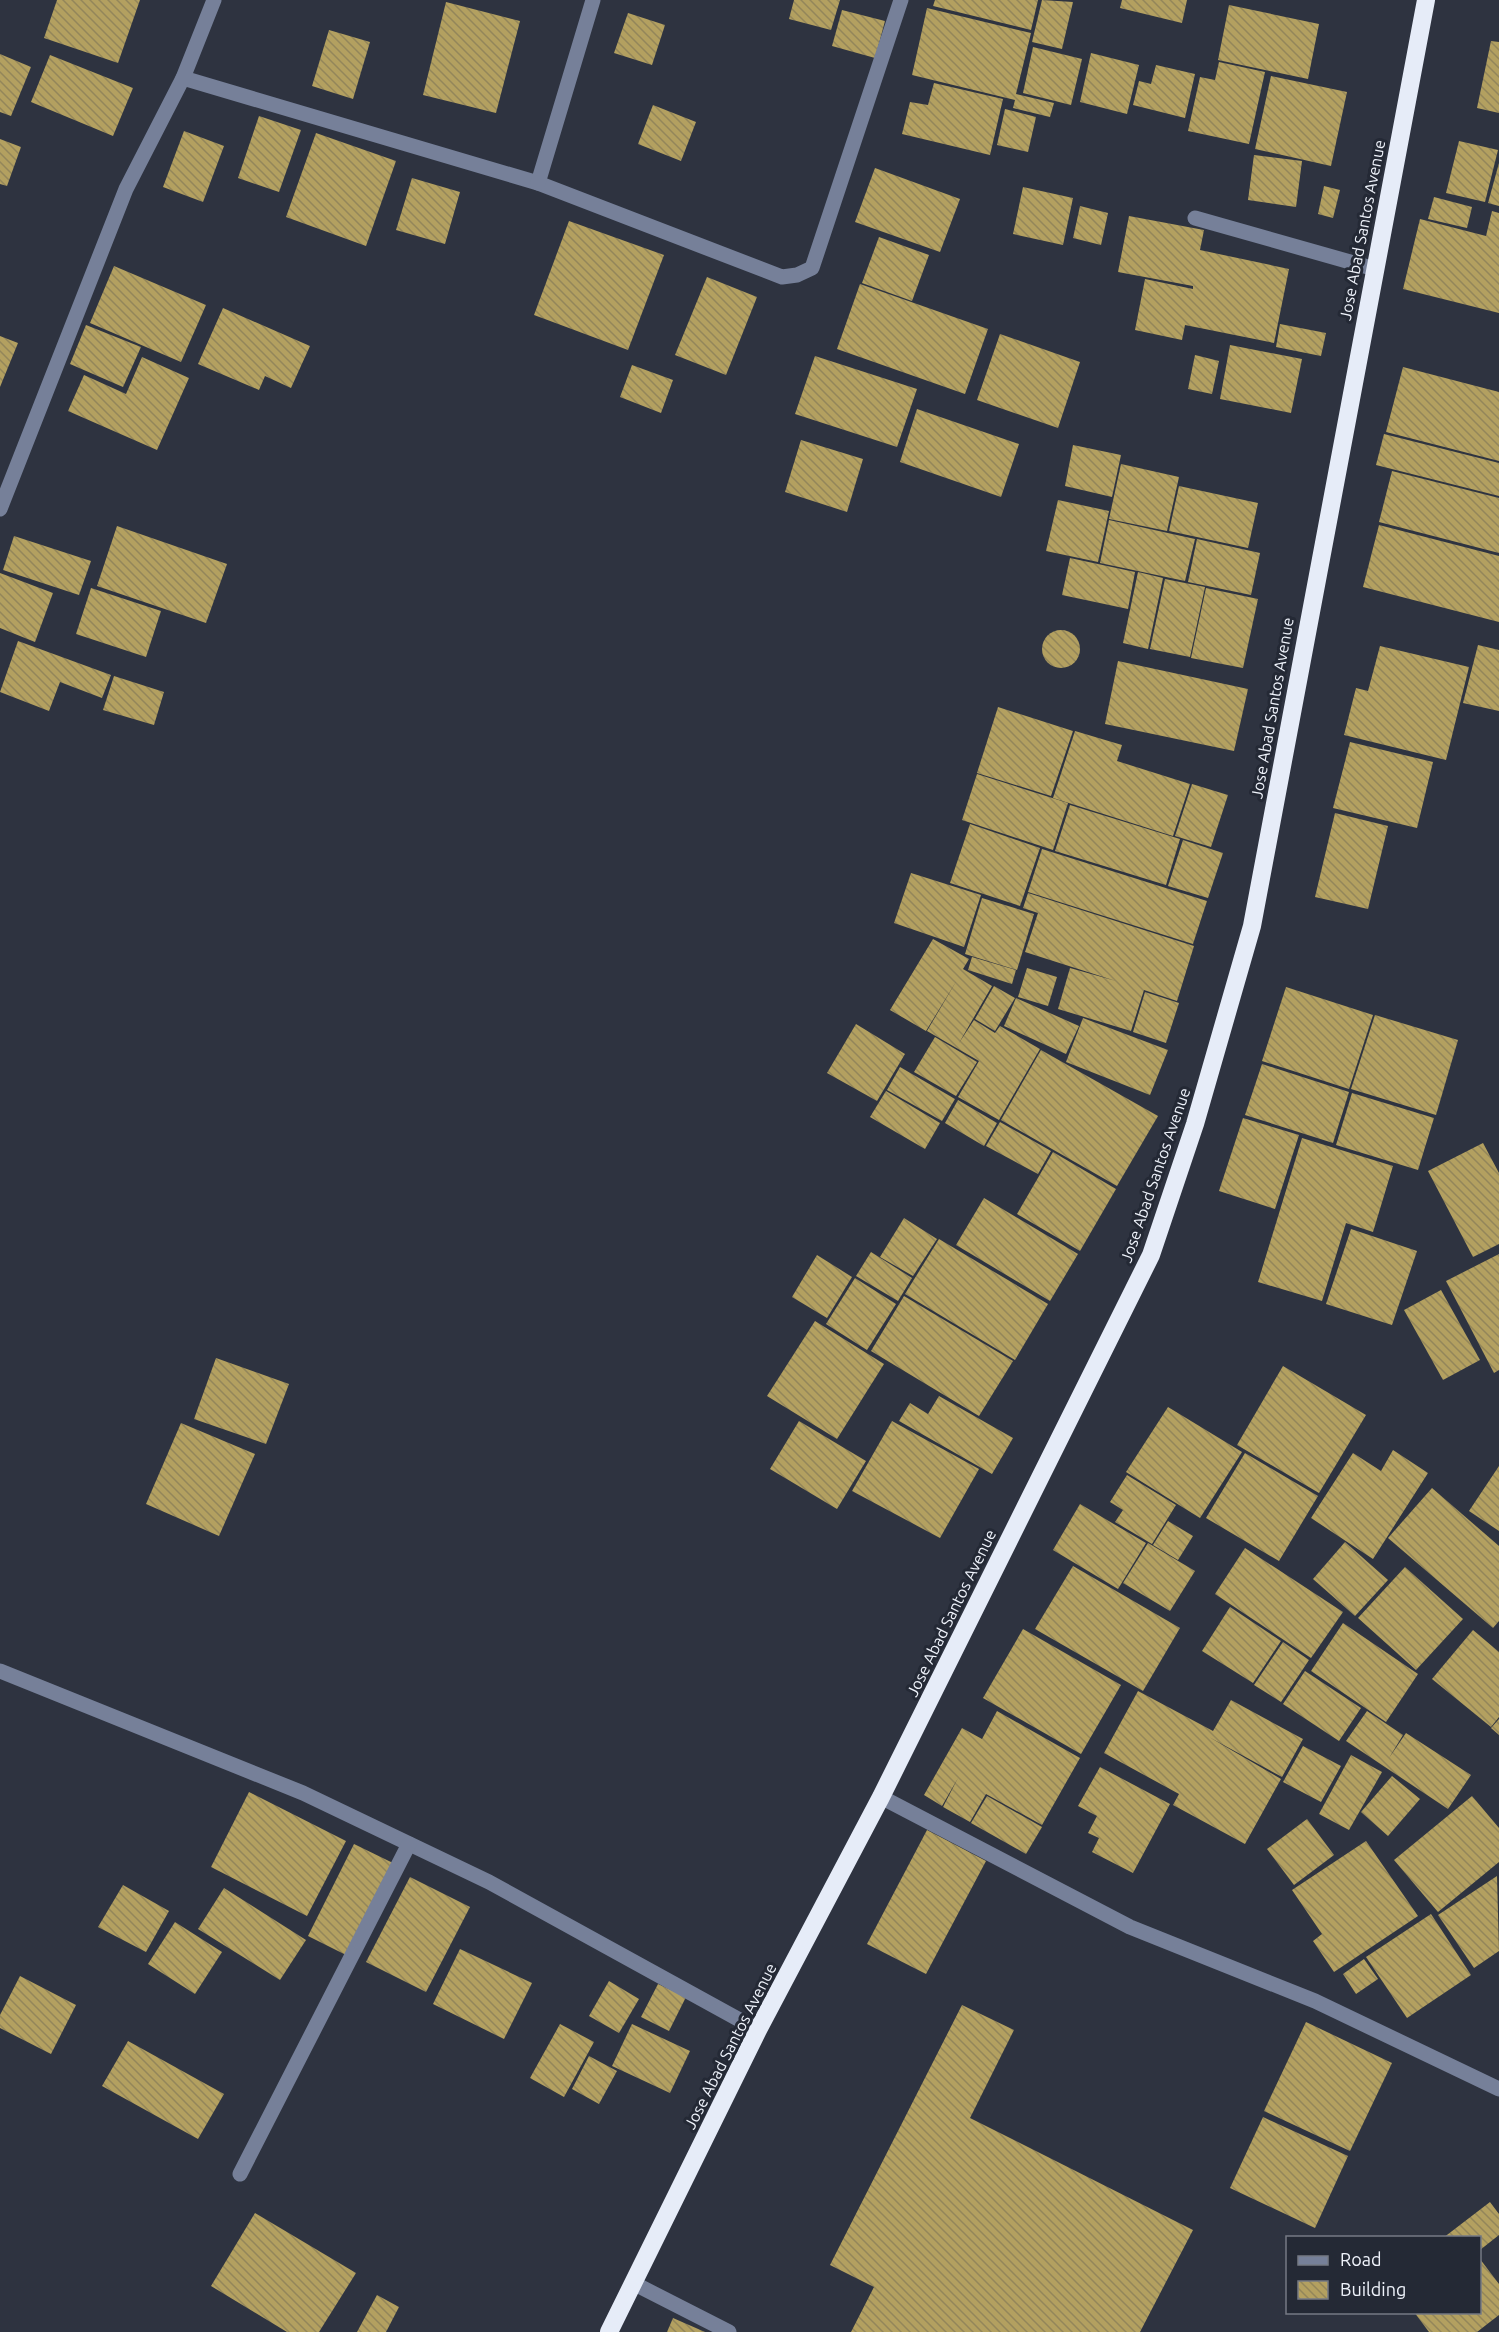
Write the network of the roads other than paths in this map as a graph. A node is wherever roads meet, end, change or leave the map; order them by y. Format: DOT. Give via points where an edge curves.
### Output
graph roads {
  1 [pos="214,0"];
  2 [pos="593,0"];
  3 [pos="901,0"];
  4 [pos="1426,0"];
  5 [pos="183,78"];
  6 [pos="538,183"];
  7 [pos="1195,218"];
  8 [pos="1375,269"];
  9 [pos="0,509"];
  10 [pos="0,1671"];
  11 [pos="881,1797"];
  12 [pos="409,1844"];
  13 [pos="758,2030"];
  14 [pos="1499,2089"];
  15 [pos="240,2174"];
  16 [pos="635,2283"];
  17 [pos="609,2332"];
  18 [pos="729,2332"];
  1 -- 5 [label="street"];
  2 -- 6 [label="street"];
  3 -- 6 [label="street" via="812,268 782,277"];
  4 -- 8 [label="highway, Jose Abad Santos Avenue"];
  5 -- 6 [label="street"];
  5 -- 9 [label="street" via="126,189"];
  7 -- 8 [label="street"];
  8 -- 11 [label="highway, Jose Abad Santos Avenue" via="1252,926 1195,1124 1151,1255"];
  10 -- 12 [label="street" via="303,1793"];
  11 -- 13 [label="highway, Jose Abad Santos Avenue"];
  11 -- 14 [label="street" via="1130,1927 1315,2001"];
  12 -- 13 [label="street" via="489,1882"];
  12 -- 15 [label="street"];
  13 -- 16 [label="highway, Jose Abad Santos Avenue"];
  16 -- 17 [label="highway, Jose Abad Santos Avenue"];
  16 -- 18 [label="street"];
}
